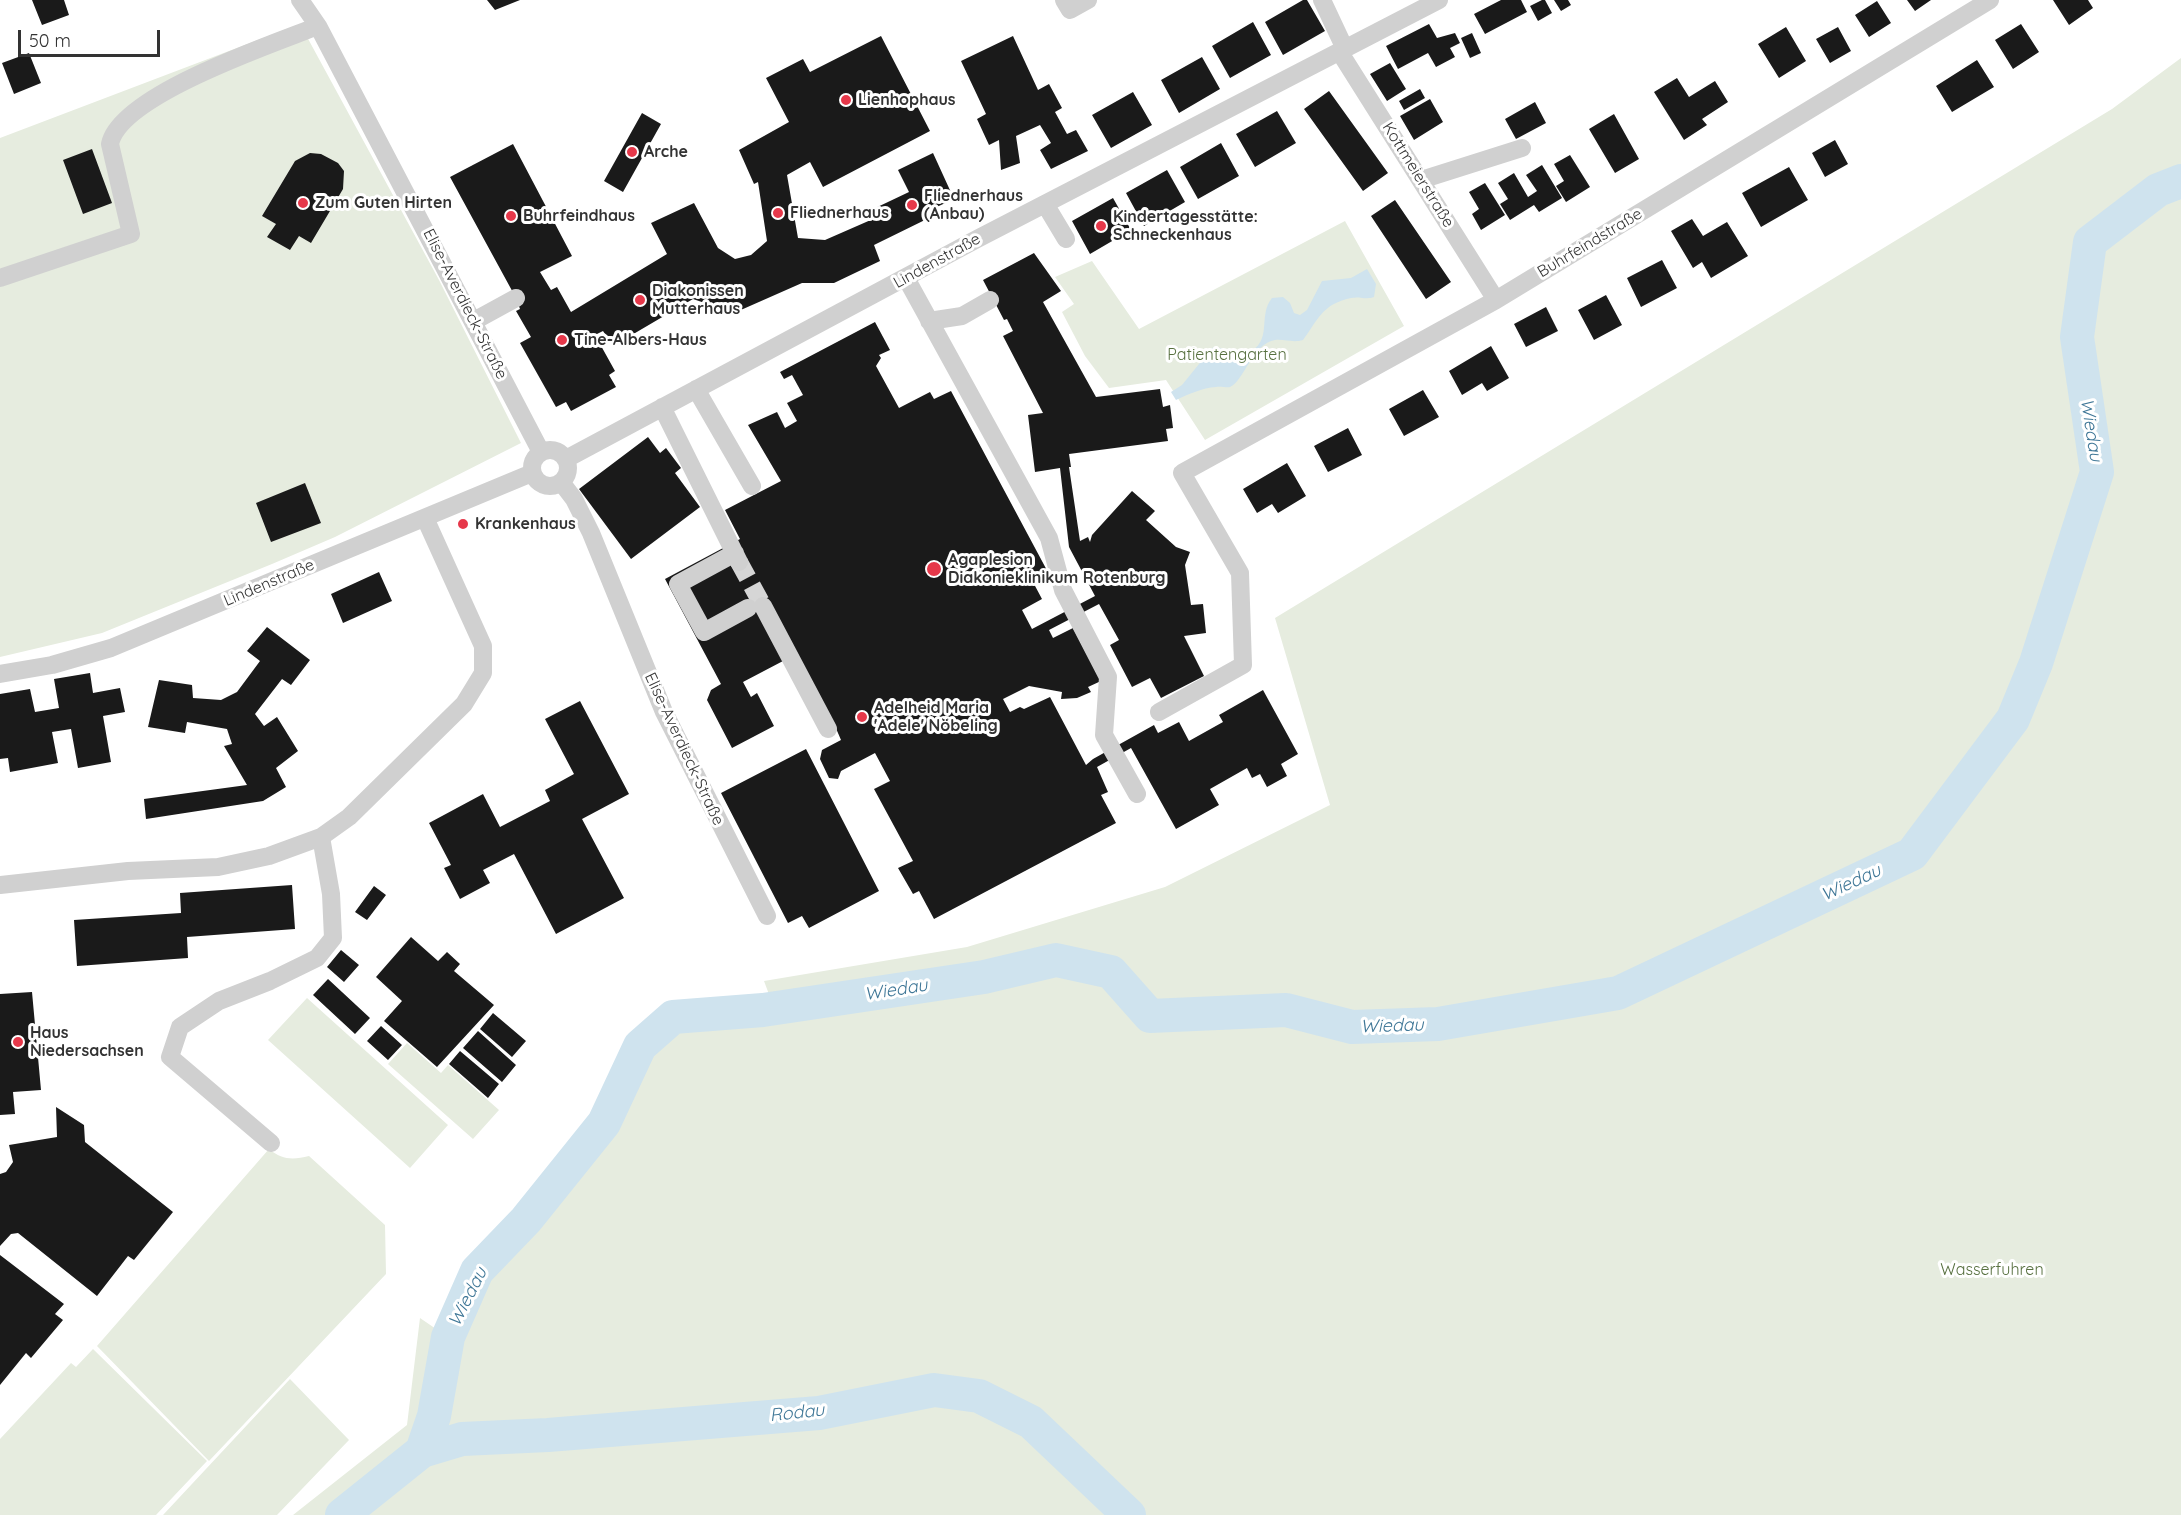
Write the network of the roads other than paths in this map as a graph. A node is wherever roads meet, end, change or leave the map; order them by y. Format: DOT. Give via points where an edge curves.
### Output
graph roads {
  1 [pos="300,0"];
  2 [pos="1064,0"];
  3 [pos="1089,0"];
  4 [pos="1322,0"];
  5 [pos="1438,0"];
  6 [pos="1990,0"];
  7 [pos="318,26"];
  8 [pos="1342,50"];
  9 [pos="1522,148"];
  10 [pos="1421,180"];
  11 [pos="1045,204"];
  12 [pos="1066,239"];
  13 [pos="0,278"];
  14 [pos="906,279"];
  15 [pos="516,297"];
  16 [pos="990,300"];
  17 [pos="1496,300"];
  18 [pos="474,321"];
  19 [pos="929,321"];
  20 [pos="696,389"];
  21 [pos="662,407"];
  22 [pos="542,452"];
  23 [pos="566,459"];
  24 [pos="532,473"];
  25 [pos="561,482"];
  26 [pos="752,486"];
  27 [pos="425,518"];
  28 [pos="0,674"];
  29 [pos="1159,712"];
  30 [pos="828,729"];
  31 [pos="1137,794"];
  32 [pos="321,837"];
  33 [pos="0,885"];
  34 [pos="767,916"];
  35 [pos="271,1143"];
  1 -- 7 [label="street, Elise-Averdieck-Straße"];
  2 -- 3 [label="street" via="1070,10"];
  4 -- 8 [label="street, Kottmeierstraße"];
  5 -- 8 [label="street, Lindenstraße"];
  6 -- 17 [label="street, Buhrfeindstraße"];
  7 -- 13 [label="street" via="153,97 113,131 110,144 130,234"];
  7 -- 18 [label="street, Elise-Averdieck-Straße"];
  8 -- 10 [label="street, Kottmeierstraße"];
  8 -- 11 [label="street, Lindenstraße"];
  9 -- 10 [label="street"];
  10 -- 17 [label="street, Kottmeierstraße"];
  11 -- 12 [label="street"];
  11 -- 14 [label="street, Lindenstraße"];
  14 -- 19 [label="street"];
  14 -- 20 [label="street, Lindenstraße"];
  15 -- 18 [label="street"];
  16 -- 19 [label="street" via="962,316"];
  17 -- 29 [label="street, Buhrfeindstraße" via="1182,473 1240,573 1244,665"];
  18 -- 22 [label="street, Elise-Averdieck-Straße"];
  19 -- 31 [label="street" via="1049,538 1063,590 1108,677 1104,735"];
  20 -- 21 [label="street, Lindenstraße"];
  20 -- 26 [label="street"];
  21 -- 23 [label="street, Lindenstraße"];
  21 -- 30 [label="street" via="737,557 678,584 704,632 755,607"];
  22 -- 23 [label="street" via="557,451"];
  22 -- 24 [label="street" via="533,460"];
  23 -- 25 [label="street" via="568,472"];
  24 -- 25 [label="street" via="537,482 546,486"];
  24 -- 27 [label="street, Lindenstraße"];
  25 -- 34 [label="street, Elise-Averdieck-Straße" via="591,533 669,722"];
  27 -- 28 [label="street, Lindenstraße" via="111,648 52,665"];
  27 -- 32 [label="street" via="483,646 483,673 464,705 349,817"];
  32 -- 33 [label="street" via="269,856 218,867 128,871"];
  32 -- 35 [label="street" via="331,894 333,938 317,958 219,1001 180,1027 170,1057"];
}
